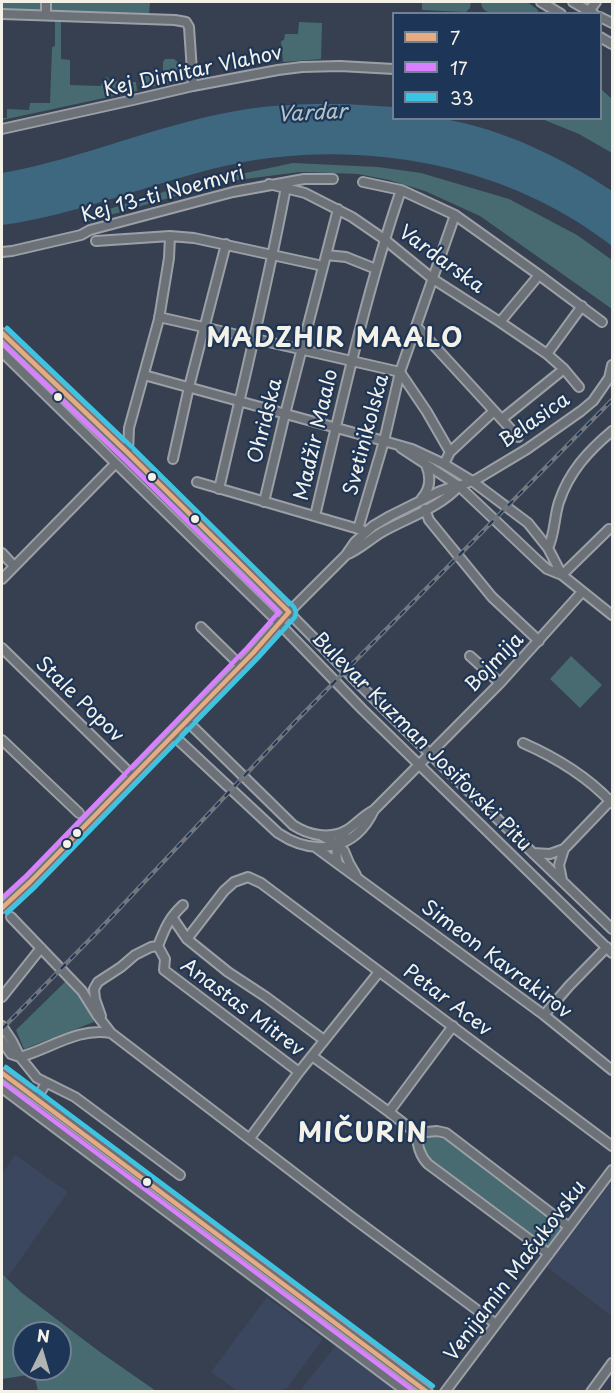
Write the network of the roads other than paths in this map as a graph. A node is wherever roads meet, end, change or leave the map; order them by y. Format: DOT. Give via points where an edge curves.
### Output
graph roads {
  1 [pos="46,2"];
  2 [pos="541,2"];
  3 [pos="573,2"];
  4 [pos="596,2"];
  5 [pos="548,10"];
  6 [pos="592,12"];
  7 [pos="2,14"];
  8 [pos="46,15"];
  9 [pos="392,69"];
  10 [pos="193,86"];
  11 [pos="2,129"];
  12 [pos="333,179"];
  13 [pos="363,182"];
  14 [pos="269,184"];
  15 [pos="286,187"];
  16 [pos="401,190"];
  17 [pos="338,209"];
  18 [pos="455,215"];
  19 [pos="170,236"];
  20 [pos="384,239"];
  21 [pos="96,241"];
  22 [pos="226,244"];
  23 [pos="2,252"];
  24 [pos="273,254"];
  25 [pos="326,255"];
  26 [pos="323,266"];
  27 [pos="376,269"];
  28 [pos="539,274"];
  29 [pos="433,279"];
  30 [pos="582,306"];
  31 [pos="159,317"];
  32 [pos="500,322"];
  33 [pos="602,322"];
  34 [pos="205,327"];
  35 [pos="417,327"];
  36 [pos="2,333"];
  37 [pos="254,339"];
  38 [pos="301,349"];
  39 [pos="2,352"];
  40 [pos="547,354"];
  41 [pos="352,361"];
  42 [pos="612,365"];
  43 [pos="564,369"];
  44 [pos="400,372"];
  45 [pos="144,375"];
  46 [pos="189,387"];
  47 [pos="579,387"];
  48 [pos="239,401"];
  49 [pos="494,411"];
  50 [pos="285,414"];
  51 [pos="502,419"];
  52 [pos="336,427"];
  53 [pos="129,428"];
  54 [pos="612,431"];
  55 [pos="107,434"];
  56 [pos="518,437"];
  57 [pos="384,441"];
  58 [pos="397,445"];
  59 [pos="450,452"];
  60 [pos="128,453"];
  61 [pos="172,459"];
  62 [pos="115,464"];
  63 [pos="425,464"];
  64 [pos="444,464"];
  65 [pos="472,481"];
  66 [pos="196,482"];
  67 [pos="459,486"];
  68 [pos="219,489"];
  69 [pos="419,501"];
  70 [pos="264,502"];
  71 [pos="425,509"];
  72 [pos="315,516"];
  73 [pos="609,529"];
  74 [pos="362,530"];
  75 [pos="548,549"];
  76 [pos="2,553"];
  77 [pos="346,555"];
  78 [pos="14,566"];
  79 [pos="562,575"];
  80 [pos="2,579"];
  81 [pos="582,592"];
  82 [pos="289,612"];
  83 [pos="612,615"];
  84 [pos="279,624"];
  85 [pos="201,627"];
  86 [pos="539,641"];
  87 [pos="2,648"];
  88 [pos="470,656"];
  89 [pos="241,666"];
  90 [pos="500,683"];
  91 [pos="189,724"];
  92 [pos="176,737"];
  93 [pos="2,740"];
  94 [pos="523,743"];
  95 [pos="430,754"];
  96 [pos="419,765"];
  97 [pos="133,776"];
  98 [pos="612,801"];
  99 [pos="374,810"];
  100 [pos="79,813"];
  101 [pos="348,830"];
  102 [pos="321,835"];
  103 [pos="352,838"];
  104 [pos="338,845"];
  105 [pos="315,847"];
  106 [pos="564,849"];
  107 [pos="533,853"];
  108 [pos="346,858"];
  109 [pos="338,864"];
  110 [pos="358,879"];
  111 [pos="562,880"];
  112 [pos="183,905"];
  113 [pos="2,908"];
  114 [pos="11,917"];
  115 [pos="172,917"];
  116 [pos="612,929"];
  117 [pos="187,939"];
  118 [pos="158,946"];
  119 [pos="41,948"];
  120 [pos="610,950"];
  121 [pos="379,972"];
  122 [pos="2,997"];
  123 [pos="544,1015"];
  124 [pos="101,1021"];
  125 [pos="2,1026"];
  126 [pos="453,1026"];
  127 [pos="111,1033"];
  128 [pos="324,1040"];
  129 [pos="2,1041"];
  130 [pos="312,1056"];
  131 [pos="20,1057"];
  132 [pos="612,1070"];
  133 [pos="299,1072"];
  134 [pos="2,1073"];
  135 [pos="37,1078"];
  136 [pos="45,1083"];
  137 [pos="2,1088"];
  138 [pos="28,1092"];
  139 [pos="37,1098"];
  140 [pos="389,1112"];
  141 [pos="416,1133"];
  142 [pos="250,1138"];
  143 [pos="612,1146"];
  144 [pos="612,1170"];
  145 [pos="180,1175"];
  146 [pos="569,1227"];
  147 [pos="549,1254"];
  148 [pos="496,1324"];
  149 [pos="612,1363"];
  150 [pos="407,1392"];
  151 [pos="428,1392"];
  152 [pos="445,1392"];
  153 [pos="591,1392"];
  1 -- 8 [label="street"];
  2 -- 5 [label="street"];
  3 -- 6 [label="street"];
  4 -- 6 [label="street"];
  7 -- 8 [label="street"];
  8 -- 10 [label="street" via="186,22"];
  9 -- 10 [label="street, Kej Dimitar Vlahov" via="302,67"];
  10 -- 11 [label="street, Kej Dimitar Vlahov"];
  12 -- 14 [label="street, Kej 13-ti Noemvri"];
  13 -- 16 [label="street"];
  14 -- 15 [label="street, Vardarska"];
  14 -- 23 [label="street, Kej 13-ti Noemvri" via="81,235"];
  15 -- 17 [label="street, Vardarska"];
  15 -- 24 [label="street"];
  16 -- 18 [label="street"];
  16 -- 20 [label="street, Madžir Maalo"];
  17 -- 20 [label="street, Vardarska"];
  17 -- 25 [label="street, Ohridska"];
  18 -- 28 [label="street"];
  18 -- 29 [label="street, Svetinikolska"];
  19 -- 21 [label="street"];
  19 -- 22 [label="street"];
  19 -- 31 [label="street"];
  20 -- 27 [label="street, Madžir Maalo"];
  20 -- 29 [label="street, Vardarska"];
  22 -- 24 [label="street"];
  22 -- 34 [label="street"];
  24 -- 26 [label="street"];
  24 -- 37 [label="street"];
  25 -- 26 [label="street, Ohridska"];
  25 -- 27 [label="street" via="342,256"];
  26 -- 38 [label="street, Ohridska"];
  27 -- 41 [label="street, Madžir Maalo"];
  28 -- 30 [label="street"];
  28 -- 32 [label="street"];
  29 -- 32 [label="street, Vardarska"];
  29 -- 35 [label="street, Svetinikolska"];
  30 -- 33 [label="street"];
  30 -- 40 [label="street"];
  31 -- 34 [label="street"];
  31 -- 45 [label="street"];
  32 -- 40 [label="street, Vardarska"];
  34 -- 37 [label="street"];
  34 -- 46 [label="street"];
  35 -- 44 [label="street, Svetinikolska"];
  35 -- 49 [label="street"];
  36 -- 55 [label="street, Bulevar Kuzman Josifovski Pitu"];
  37 -- 38 [label="street"];
  37 -- 48 [label="street"];
  38 -- 41 [label="street"];
  38 -- 50 [label="street, Ohridska"];
  39 -- 62 [label="street, Bulevar Kuzman Josifovski Pitu"];
  40 -- 43 [label="street, Vardarska"];
  41 -- 44 [label="street"];
  41 -- 52 [label="street, Madžir Maalo"];
  42 -- 65 [label="street, Belasica" via="601,391 581,411"];
  43 -- 47 [label="street, Vardarska"];
  43 -- 51 [label="street"];
  44 -- 57 [label="street, Svetinikolska"];
  44 -- 59 [label="street"];
  45 -- 46 [label="street"];
  45 -- 53 [label="street"];
  46 -- 48 [label="street"];
  46 -- 61 [label="street"];
  48 -- 50 [label="street"];
  48 -- 68 [label="street"];
  49 -- 51 [label="street"];
  49 -- 59 [label="street"];
  50 -- 52 [label="street"];
  50 -- 70 [label="street, Ohridska"];
  51 -- 56 [label="street"];
  52 -- 57 [label="street"];
  52 -- 72 [label="street, Madžir Maalo"];
  53 -- 55 [label="street" via="119,434"];
  53 -- 60 [label="street"];
  54 -- 75 [label="street" via="569,479"];
  55 -- 60 [label="street, Bulevar Kuzman Josifovski Pitu"];
  57 -- 58 [label="street"];
  57 -- 74 [label="street, Svetinikolska"];
  58 -- 63 [label="street"];
  58 -- 64 [label="street"];
  59 -- 64 [label="street"];
  60 -- 82 [label="street, Bulevar Kuzman Josifovski Pitu"];
  62 -- 78 [label="street"];
  62 -- 84 [label="street, Bulevar Kuzman Josifovski Pitu"];
  63 -- 67 [label="street"];
  63 -- 69 [label="street" via="430,482"];
  64 -- 65 [label="street"];
  65 -- 67 [label="street, Belasica"];
  65 -- 75 [label="street" via="528,523"];
  66 -- 68 [label="street"];
  67 -- 69 [label="street, Belasica"];
  67 -- 71 [label="street, Belasica"];
  67 -- 79 [label="street" via="537,560"];
  68 -- 70 [label="street"];
  69 -- 74 [label="street, Belasica"];
  70 -- 72 [label="street"];
  71 -- 77 [label="street, Belasica"];
  71 -- 86 [label="street" via="429,520 492,597"];
  72 -- 74 [label="street"];
  73 -- 79 [label="street"];
  74 -- 77 [label="street, Belasica"];
  75 -- 79 [label="street"];
  76 -- 78 [label="street"];
  77 -- 82 [label="street, Belasica"];
  78 -- 80 [label="street"];
  79 -- 81 [label="street"];
  81 -- 83 [label="street"];
  81 -- 86 [label="street, Bojmija"];
  82 -- 84 [label="street, Belasica"];
  82 -- 95 [label="street, Bulevar Kuzman Josifovski Pitu"];
  84 -- 89 [label="street, Belasica"];
  84 -- 96 [label="street, Bulevar Kuzman Josifovski Pitu"];
  85 -- 89 [label="street"];
  86 -- 90 [label="street, Bojmija"];
  87 -- 97 [label="street, Stale Popov"];
  88 -- 90 [label="street"];
  89 -- 91 [label="street, Belasica"];
  90 -- 95 [label="street, Bojmija"];
  91 -- 92 [label="street, Belasica"];
  91 -- 102 [label="street, Simeon Kavrakirov" via="293,825"];
  92 -- 97 [label="street, Belasica"];
  92 -- 105 [label="street" via="278,833"];
  93 -- 100 [label="street"];
  94 -- 98 [label="street" via="581,774"];
  95 -- 96 [label="street, Bojmija"];
  95 -- 107 [label="street, Bulevar Kuzman Josifovski Pitu"];
  96 -- 99 [label="street, Bojmija"];
  96 -- 120 [label="street, Bulevar Kuzman Josifovski Pitu"];
  97 -- 113 [label="street, Belasica"];
  98 -- 106 [label="street"];
  99 -- 101 [label="street"];
  99 -- 103 [label="street" via="370,820"];
  101 -- 102 [label="street"];
  101 -- 104 [label="street"];
  102 -- 104 [label="street, Simeon Kavrakirov"];
  103 -- 104 [label="street"];
  103 -- 108 [label="street"];
  104 -- 105 [label="street"];
  104 -- 108 [label="street, Simeon Kavrakirov"];
  104 -- 109 [label="street"];
  105 -- 109 [label="street, Simeon Kavrakirov"];
  106 -- 107 [label="street" via="550,854"];
  106 -- 111 [label="street" via="559,865"];
  107 -- 111 [label="street, Bulevar Kuzman Josifovski Pitu"];
  108 -- 110 [label="street, Simeon Kavrakirov"];
  109 -- 110 [label="street, Simeon Kavrakirov"];
  110 -- 123 [label="street, Simeon Kavrakirov"];
  111 -- 116 [label="street, Bulevar Kuzman Josifovski Pitu"];
  112 -- 115 [label="street"];
  114 -- 119 [label="street"];
  115 -- 117 [label="street, Anastas Mitrev"];
  115 -- 118 [label="street"];
  117 -- 121 [label="street, Petar Acev" via="224,891 248,877"];
  117 -- 128 [label="street, Anastas Mitrev"];
  118 -- 124 [label="street" via="135,955 98,982 94,989"];
  118 -- 133 [label="street, Anastas Mitrev" via="165,958 164,970"];
  119 -- 122 [label="street"];
  119 -- 124 [label="street" via="84,993"];
  120 -- 123 [label="street"];
  121 -- 126 [label="street, Petar Acev"];
  121 -- 128 [label="street"];
  123 -- 132 [label="street, Simeon Kavrakirov"];
  124 -- 127 [label="street"];
  125 -- 131 [label="street"];
  126 -- 140 [label="street"];
  126 -- 143 [label="street, Petar Acev"];
  127 -- 131 [label="street" via="85,1033"];
  127 -- 142 [label="street"];
  128 -- 130 [label="street, Anastas Mitrev"];
  129 -- 131 [label="street" via="11,1054"];
  130 -- 133 [label="street, Anastas Mitrev"];
  130 -- 140 [label="street, Anastas Mitrev"];
  131 -- 135 [label="street"];
  133 -- 142 [label="street, Anastas Mitrev"];
  134 -- 138 [label="street"];
  135 -- 136 [label="street"];
  135 -- 138 [label="street"];
  136 -- 139 [label="street"];
  136 -- 145 [label="street" via="75,1097"];
  137 -- 150 [label="street"];
  138 -- 139 [label="street"];
  139 -- 151 [label="street"];
  140 -- 141 [label="street, Anastas Mitrev"];
  141 -- 146 [label="street" via="446,1133"];
  141 -- 147 [label="street" via="418,1149 428,1164"];
  142 -- 148 [label="street"];
  144 -- 146 [label="street, Venijamin Mačukovskи"];
  146 -- 147 [label="street, Venijamin Mačukovskи"];
  147 -- 148 [label="street, Venijamin Mačukovskи"];
  148 -- 152 [label="street, Venijamin Mačukovskи"];
  149 -- 153 [label="street"];
}
